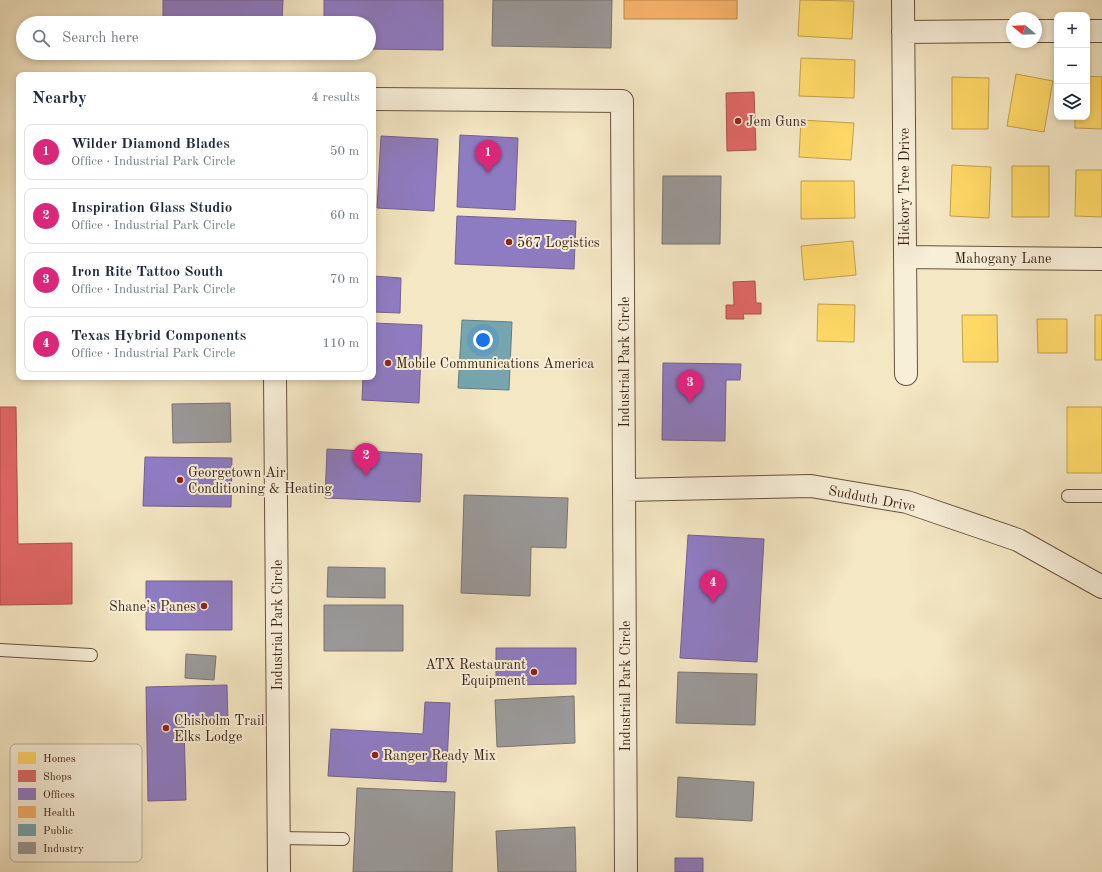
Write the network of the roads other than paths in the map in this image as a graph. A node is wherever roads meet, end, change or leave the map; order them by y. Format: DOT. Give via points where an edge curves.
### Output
graph roads {
  1 [pos="903,0"];
  2 [pos="1006,31"];
  3 [pos="1042,31"];
  4 [pos="1054,31"];
  5 [pos="1090,31"];
  6 [pos="1102,31"];
  7 [pos="903,32"];
  8 [pos="376,100"];
  9 [pos="905,257"];
  10 [pos="1102,259"];
  11 [pos="906,374"];
  12 [pos="275,380"];
  13 [pos="625,490"];
  14 [pos="1068,496"];
  15 [pos="1102,496"];
  16 [pos="1102,587"];
  17 [pos="0,650"];
  18 [pos="91,655"];
  19 [pos="279,838"];
  20 [pos="344,839"];
  21 [pos="279,872"];
  22 [pos="626,872"];
  1 -- 7 [label="street, Hickory Tree Drive"];
  2 -- 7 [label="street"];
  3 -- 4 [label="street"];
  5 -- 6 [label="street"];
  7 -- 9 [label="street, Hickory Tree Drive"];
  8 -- 13 [label="street, Industrial Park Circle" via="622,101"];
  9 -- 10 [label="street, Mahogany Lane"];
  9 -- 11 [label="street, Hickory Tree Drive"];
  12 -- 19 [label="street, Industrial Park Circle"];
  13 -- 16 [label="street, Sudduth Drive" via="811,486 907,502 1018,540"];
  13 -- 22 [label="street, Industrial Park Circle"];
  14 -- 15 [label="lane"];
  17 -- 18 [label="lane"];
  19 -- 20 [label="lane"];
  19 -- 21 [label="street, Industrial Park Circle"];
}
